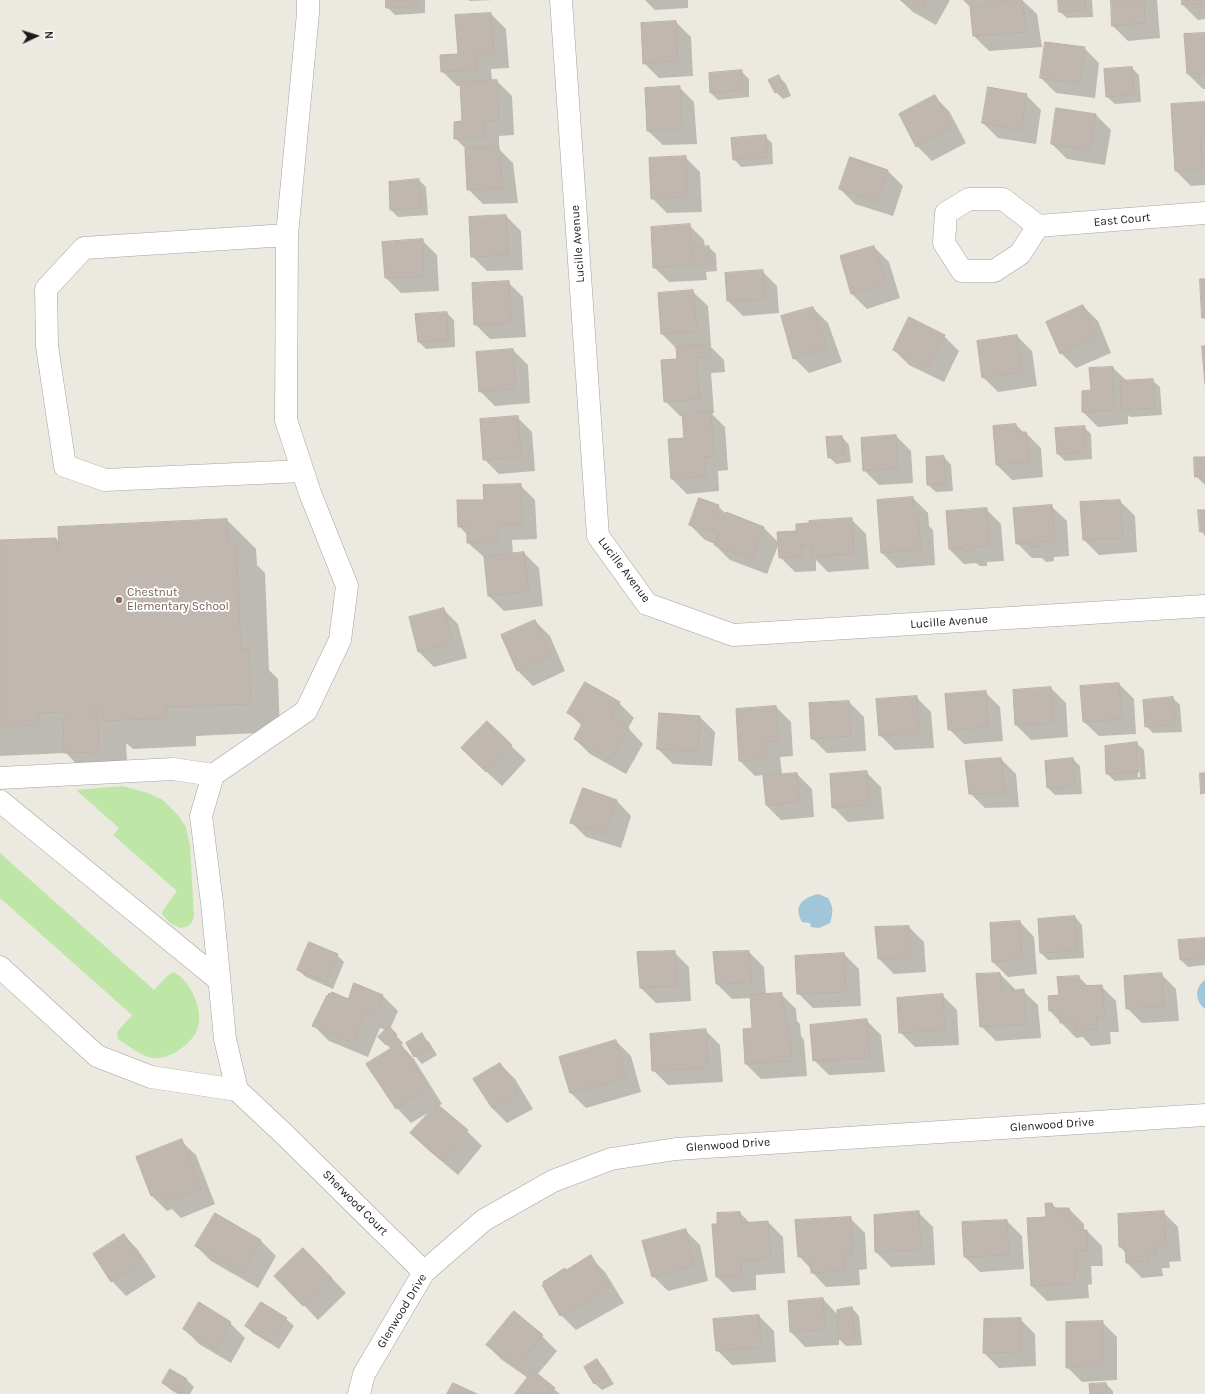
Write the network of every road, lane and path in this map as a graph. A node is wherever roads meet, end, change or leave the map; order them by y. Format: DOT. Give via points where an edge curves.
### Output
graph roads {
  1 [pos="308,0"];
  2 [pos="561,0"];
  3 [pos="1205,213"];
  4 [pos="1038,226"];
  5 [pos="287,235"];
  6 [pos="302,471"];
  7 [pos="1205,606"];
  8 [pos="214,775"];
  9 [pos="0,778"];
  10 [pos="0,801"];
  11 [pos="0,967"];
  12 [pos="219,980"];
  13 [pos="237,1090"];
  14 [pos="1205,1115"];
  15 [pos="424,1272"];
  16 [pos="359,1394"];
  1 -- 5 [label="street"];
  2 -- 7 [label="street, Lucille Avenue" via="598,536 647,604 733,635"];
  3 -- 4 [label="street, East Court"];
  5 -- 6 [label="street" via="286,420"];
  5 -- 6 [label="street" via="84,248 46,289 47,346 66,466 104,480"];
  6 -- 8 [label="street" via="347,586 340,640 306,711"];
  8 -- 9 [label="street" via="173,769"];
  8 -- 12 [label="street" via="201,816"];
  10 -- 12 [label="street"];
  11 -- 13 [label="street" via="97,1056 151,1078"];
  12 -- 13 [label="street" via="224,1039"];
  13 -- 15 [label="street, Sherwood Court"];
  14 -- 15 [label="street, Glenwood Drive" via="676,1149 611,1159 553,1181 484,1220"];
  15 -- 16 [label="street, Glenwood Drive" via="364,1374"];
}
